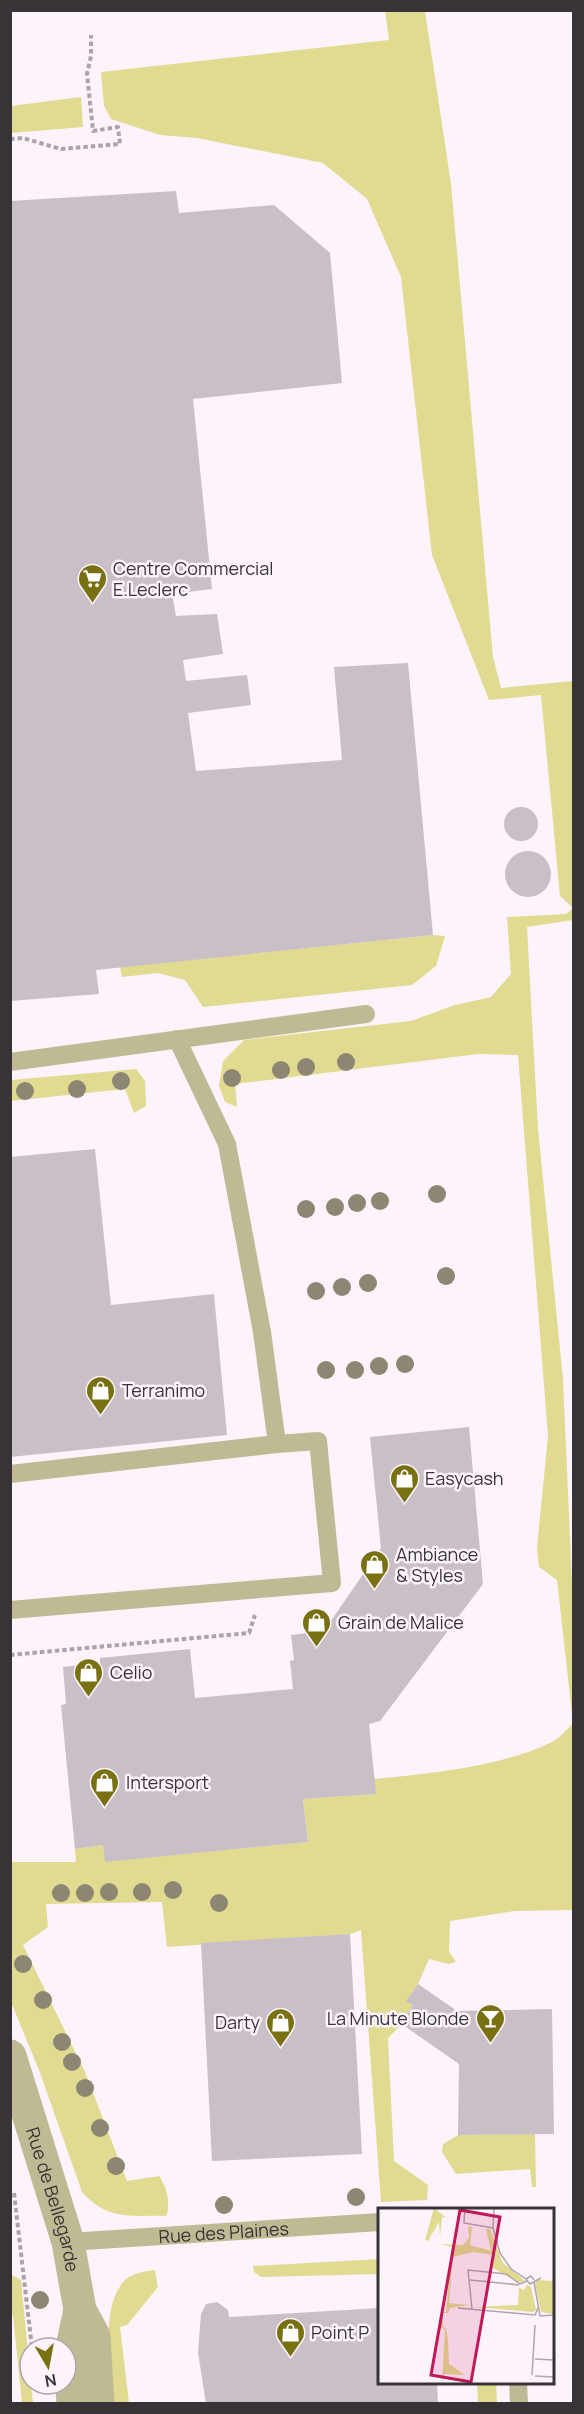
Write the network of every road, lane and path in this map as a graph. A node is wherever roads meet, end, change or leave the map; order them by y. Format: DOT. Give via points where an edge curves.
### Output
graph roads {
  1 [pos="91,35"];
  2 [pos="10,140"];
  3 [pos="366,1014"];
  4 [pos="177,1039"];
  5 [pos="10,1062"];
  6 [pos="277,1444"];
  7 [pos="10,1474"];
  8 [pos="264,1589"];
  9 [pos="10,1610"];
  10 [pos="10,1655"];
  11 [pos="10,2056"];
  12 [pos="13,2187"];
  13 [pos="378,2222"];
  14 [pos="68,2242"];
  15 [pos="81,2310"];
  16 [pos="31,2336"];
  17 [pos="518,2384"];
  18 [pos="73,2403"];
  19 [pos="98,2403"];
  20 [pos="519,2403"];
  1 -- 2 [label="path" via="87,74 93,131 118,127 120,144 61,149 23,138"];
  3 -- 4 [label="lane"];
  4 -- 5 [label="lane"];
  4 -- 6 [label="lane" via="227,1144 262,1332"];
  6 -- 7 [label="lane"];
  6 -- 8 [label="lane" via="318,1441 332,1583"];
  8 -- 9 [label="lane"];
  8 -- 10 [label="path" via="249,1633"];
  11 -- 14 [label="street, Rue de Bellegarde"];
  12 -- 16 [label="path"];
  13 -- 14 [label="lane, Rue des Plaines"];
  14 -- 15 [label="street, Rue de Bellegarde"];
  15 -- 18 [label="street, Rue de Bellegarde" via="70,2357"];
  15 -- 19 [label="street, Rue de Bellegarde" via="94,2336"];
  17 -- 20 [label="lane"];
}
